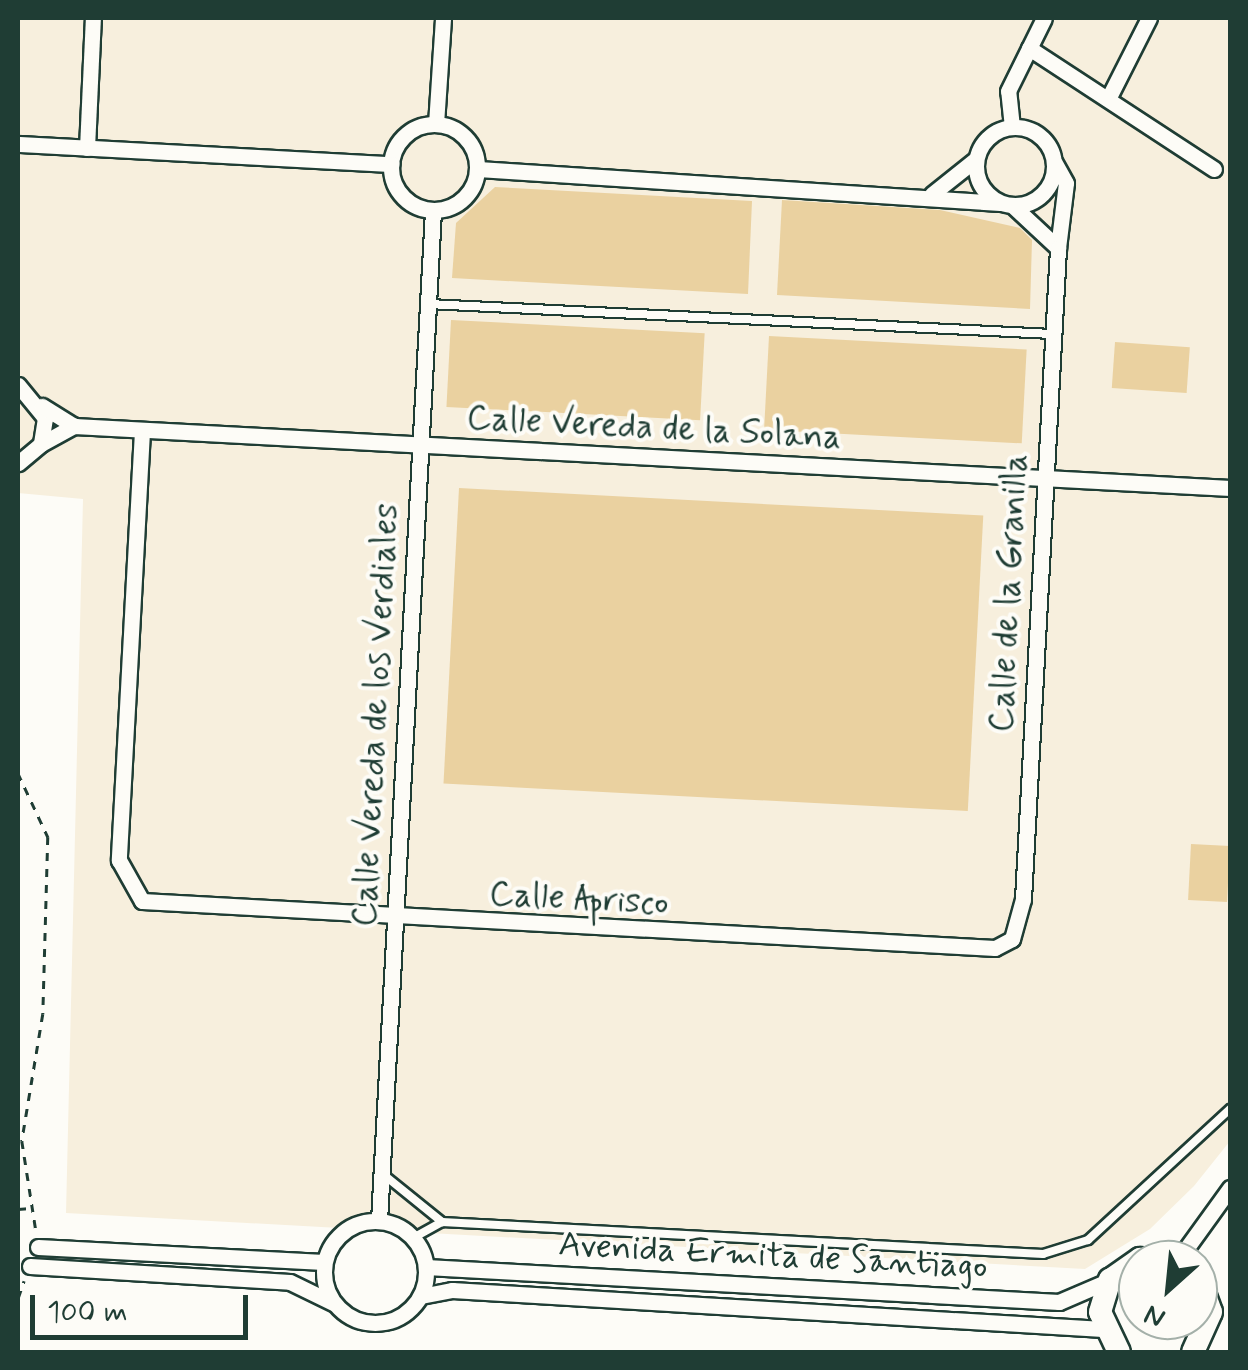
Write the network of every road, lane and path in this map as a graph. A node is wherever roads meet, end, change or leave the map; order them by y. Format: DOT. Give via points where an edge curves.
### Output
graph roads {
  1 [pos="93,18"];
  2 [pos="442,18"];
  3 [pos="1044,18"];
  4 [pos="1149,18"];
  5 [pos="1029,48"];
  6 [pos="1108,99"];
  7 [pos="436,124"];
  8 [pos="1012,127"];
  9 [pos="18,144"];
  10 [pos="87,148"];
  11 [pos="976,159"];
  12 [pos="1054,160"];
  13 [pos="391,164"];
  14 [pos="478,168"];
  15 [pos="1214,168"];
  16 [pos="932,194"];
  17 [pos="1007,204"];
  18 [pos="433,211"];
  19 [pos="1058,248"];
  20 [pos="428,304"];
  21 [pos="1053,334"];
  22 [pos="18,384"];
  23 [pos="42,406"];
  24 [pos="74,426"];
  25 [pos="142,431"];
  26 [pos="40,444"];
  27 [pos="420,446"];
  28 [pos="18,463"];
  29 [pos="1045,480"];
  30 [pos="1230,488"];
  31 [pos="18,773"];
  32 [pos="395,919"];
  33 [pos="1012,939"];
  34 [pos="1230,1109"];
  35 [pos="382,1172"];
  36 [pos="1230,1188"];
  37 [pos="32,1208"];
  38 [pos="18,1209"];
  39 [pos="379,1221"];
  40 [pos="442,1222"];
  41 [pos="413,1238"];
  42 [pos="1191,1240"];
  43 [pos="38,1247"];
  44 [pos="324,1262"];
  45 [pos="30,1266"];
  46 [pos="426,1268"];
  47 [pos="1118,1274"];
  48 [pos="1110,1280"];
  49 [pos="421,1296"];
  50 [pos="18,1298"];
  51 [pos="1220,1302"];
  52 [pos="333,1303"];
  53 [pos="1220,1326"];
  54 [pos="1103,1329"];
  55 [pos="1119,1352"];
  56 [pos="1193,1352"];
  1 -- 10 [label="street"];
  2 -- 7 [label="street"];
  3 -- 5 [label="street"];
  4 -- 6 [label="street"];
  5 -- 6 [label="street"];
  5 -- 8 [label="street" via="1008,91"];
  6 -- 15 [label="street"];
  7 -- 13 [label="street" via="406,135"];
  7 -- 14 [label="street" via="466,138"];
  8 -- 11 [label="street" via="988,136"];
  8 -- 12 [label="street" via="1034,132"];
  9 -- 10 [label="street"];
  10 -- 13 [label="street"];
  11 -- 16 [label="street"];
  11 -- 17 [label="street" via="980,186"];
  12 -- 17 [label="street" via="1049,187"];
  12 -- 19 [label="street, Calle de la Granilla" via="1066,183"];
  13 -- 18 [label="street" via="402,196"];
  14 -- 16 [label="street"];
  14 -- 18 [label="street" via="464,199"];
  16 -- 17 [label="street"];
  17 -- 19 [label="street"];
  18 -- 20 [label="street, Calle Vereda de los Verdiales"];
  19 -- 21 [label="street, Calle de la Granilla"];
  20 -- 21 [label="lane"];
  20 -- 27 [label="street, Calle Vereda de los Verdiales"];
  21 -- 29 [label="street, Calle de la Granilla"];
  22 -- 23 [label="street, Calle Vereda de la Solana"];
  23 -- 24 [label="street, Calle Vereda de la Solana"];
  23 -- 26 [label="street"];
  24 -- 25 [label="street, Calle Vereda de la Solana"];
  24 -- 26 [label="street"];
  25 -- 27 [label="street, Calle Vereda de la Solana"];
  25 -- 32 [label="street, Calle Aprisco" via="119,860 142,901"];
  26 -- 28 [label="street"];
  27 -- 29 [label="street, Calle Vereda de la Solana"];
  27 -- 32 [label="street, Calle Vereda de los Verdiales"];
  29 -- 30 [label="street, Calle Vereda de la Solana"];
  29 -- 33 [label="street, Calle de la Granilla" via="1023,899"];
  31 -- 37 [label="path" via="48,837 43,1014 22,1141"];
  32 -- 33 [label="street, Calle Aprisco" via="977,950"];
  32 -- 35 [label="street, Calle Vereda de los Verdiales"];
  34 -- 40 [label="lane" via="1088,1240 1043,1254"];
  35 -- 39 [label="street, Calle Vereda de los Verdiales"];
  35 -- 40 [label="lane"];
  36 -- 42 [label="street"];
  37 -- 38 [label="path"];
  37 -- 43 [label="path"];
  39 -- 41 [label="street"];
  39 -- 44 [label="street" via="338,1236"];
  40 -- 41 [label="lane"];
  41 -- 46 [label="street"];
  43 -- 44 [label="street"];
  44 -- 52 [label="street"];
  45 -- 50 [label="path"];
  45 -- 52 [label="street, Avenida Ermita de Santiago" via="290,1282"];
  46 -- 48 [label="street, Avenida Ermita de Santiago" via="1059,1302"];
  46 -- 49 [label="street"];
  47 -- 48 [label="street"];
  48 -- 54 [label="street"];
  49 -- 52 [label="street, Avenida Ermita de Santiago" via="379,1324"];
  49 -- 54 [label="street, Avenida Ermita de Santiago" via="452,1290"];
  51 -- 53 [label="street"];
  53 -- 56 [label="street"];
  54 -- 55 [label="street"];
}
